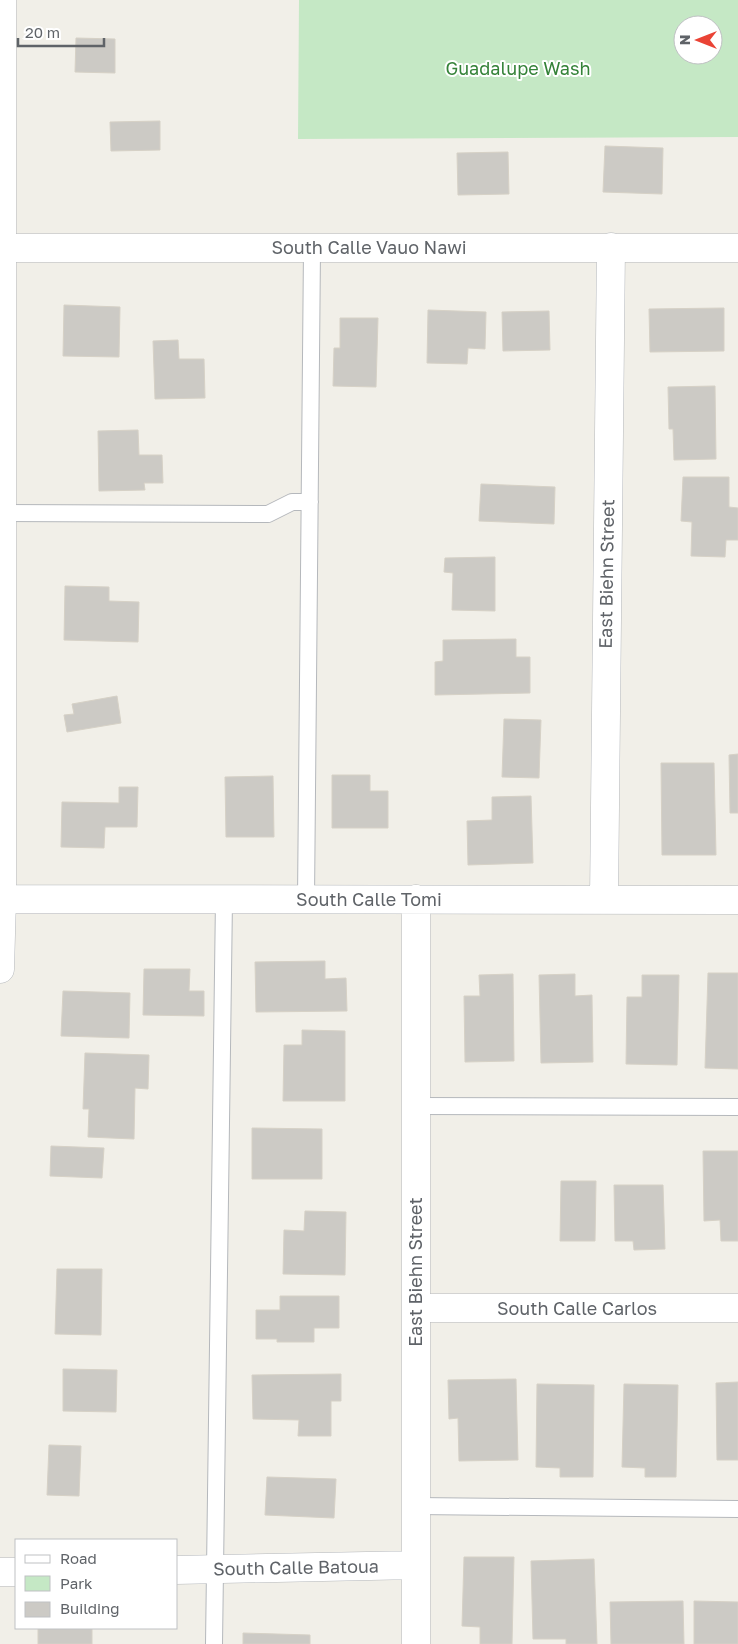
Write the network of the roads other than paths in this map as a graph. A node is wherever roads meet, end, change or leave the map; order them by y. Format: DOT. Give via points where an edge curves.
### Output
graph roads {
  1 [pos="2,0"];
  2 [pos="610,247"];
  3 [pos="0,248"];
  4 [pos="738,248"];
  5 [pos="312,249"];
  6 [pos="310,502"];
  7 [pos="1,513"];
  8 [pos="1,899"];
  9 [pos="224,899"];
  10 [pos="306,899"];
  11 [pos="416,899"];
  12 [pos="604,900"];
  13 [pos="738,900"];
  14 [pos="0,969"];
  15 [pos="416,1106"];
  16 [pos="738,1107"];
  17 [pos="416,1308"];
  18 [pos="738,1308"];
  19 [pos="416,1506"];
  20 [pos="738,1509"];
  21 [pos="416,1566"];
  22 [pos="178,1570"];
  23 [pos="215,1570"];
  24 [pos="0,1572"];
  25 [pos="15,1572"];
  26 [pos="214,1644"];
  27 [pos="416,1644"];
  1 -- 3 [label="street"];
  2 -- 4 [label="street, South Calle Vauo Nawi"];
  2 -- 5 [label="street, South Calle Vauo Nawi"];
  2 -- 12 [label="street, East Biehn Street"];
  3 -- 5 [label="street, South Calle Vauo Nawi"];
  3 -- 7 [label="street"];
  5 -- 6 [label="lane"];
  6 -- 7 [label="lane" via="292,502 268,514"];
  6 -- 10 [label="lane"];
  7 -- 8 [label="street"];
  8 -- 9 [label="street, South Calle Tomi"];
  8 -- 14 [label="street"];
  9 -- 10 [label="street, South Calle Tomi"];
  9 -- 23 [label="lane"];
  10 -- 11 [label="street, South Calle Tomi"];
  11 -- 12 [label="street, South Calle Tomi"];
  11 -- 15 [label="street, East Biehn Street"];
  12 -- 13 [label="street, South Calle Tomi"];
  15 -- 16 [label="lane"];
  15 -- 17 [label="street, East Biehn Street"];
  17 -- 18 [label="street, South Calle Carlos"];
  17 -- 19 [label="street, East Biehn Street"];
  19 -- 20 [label="lane"];
  19 -- 21 [label="street, East Biehn Street"];
  21 -- 23 [label="street, South Calle Batoua"];
  21 -- 27 [label="street, East Biehn Street"];
  22 -- 23 [label="street, South Calle Batoua"];
  23 -- 26 [label="lane"];
  24 -- 25 [label="street"];
}
